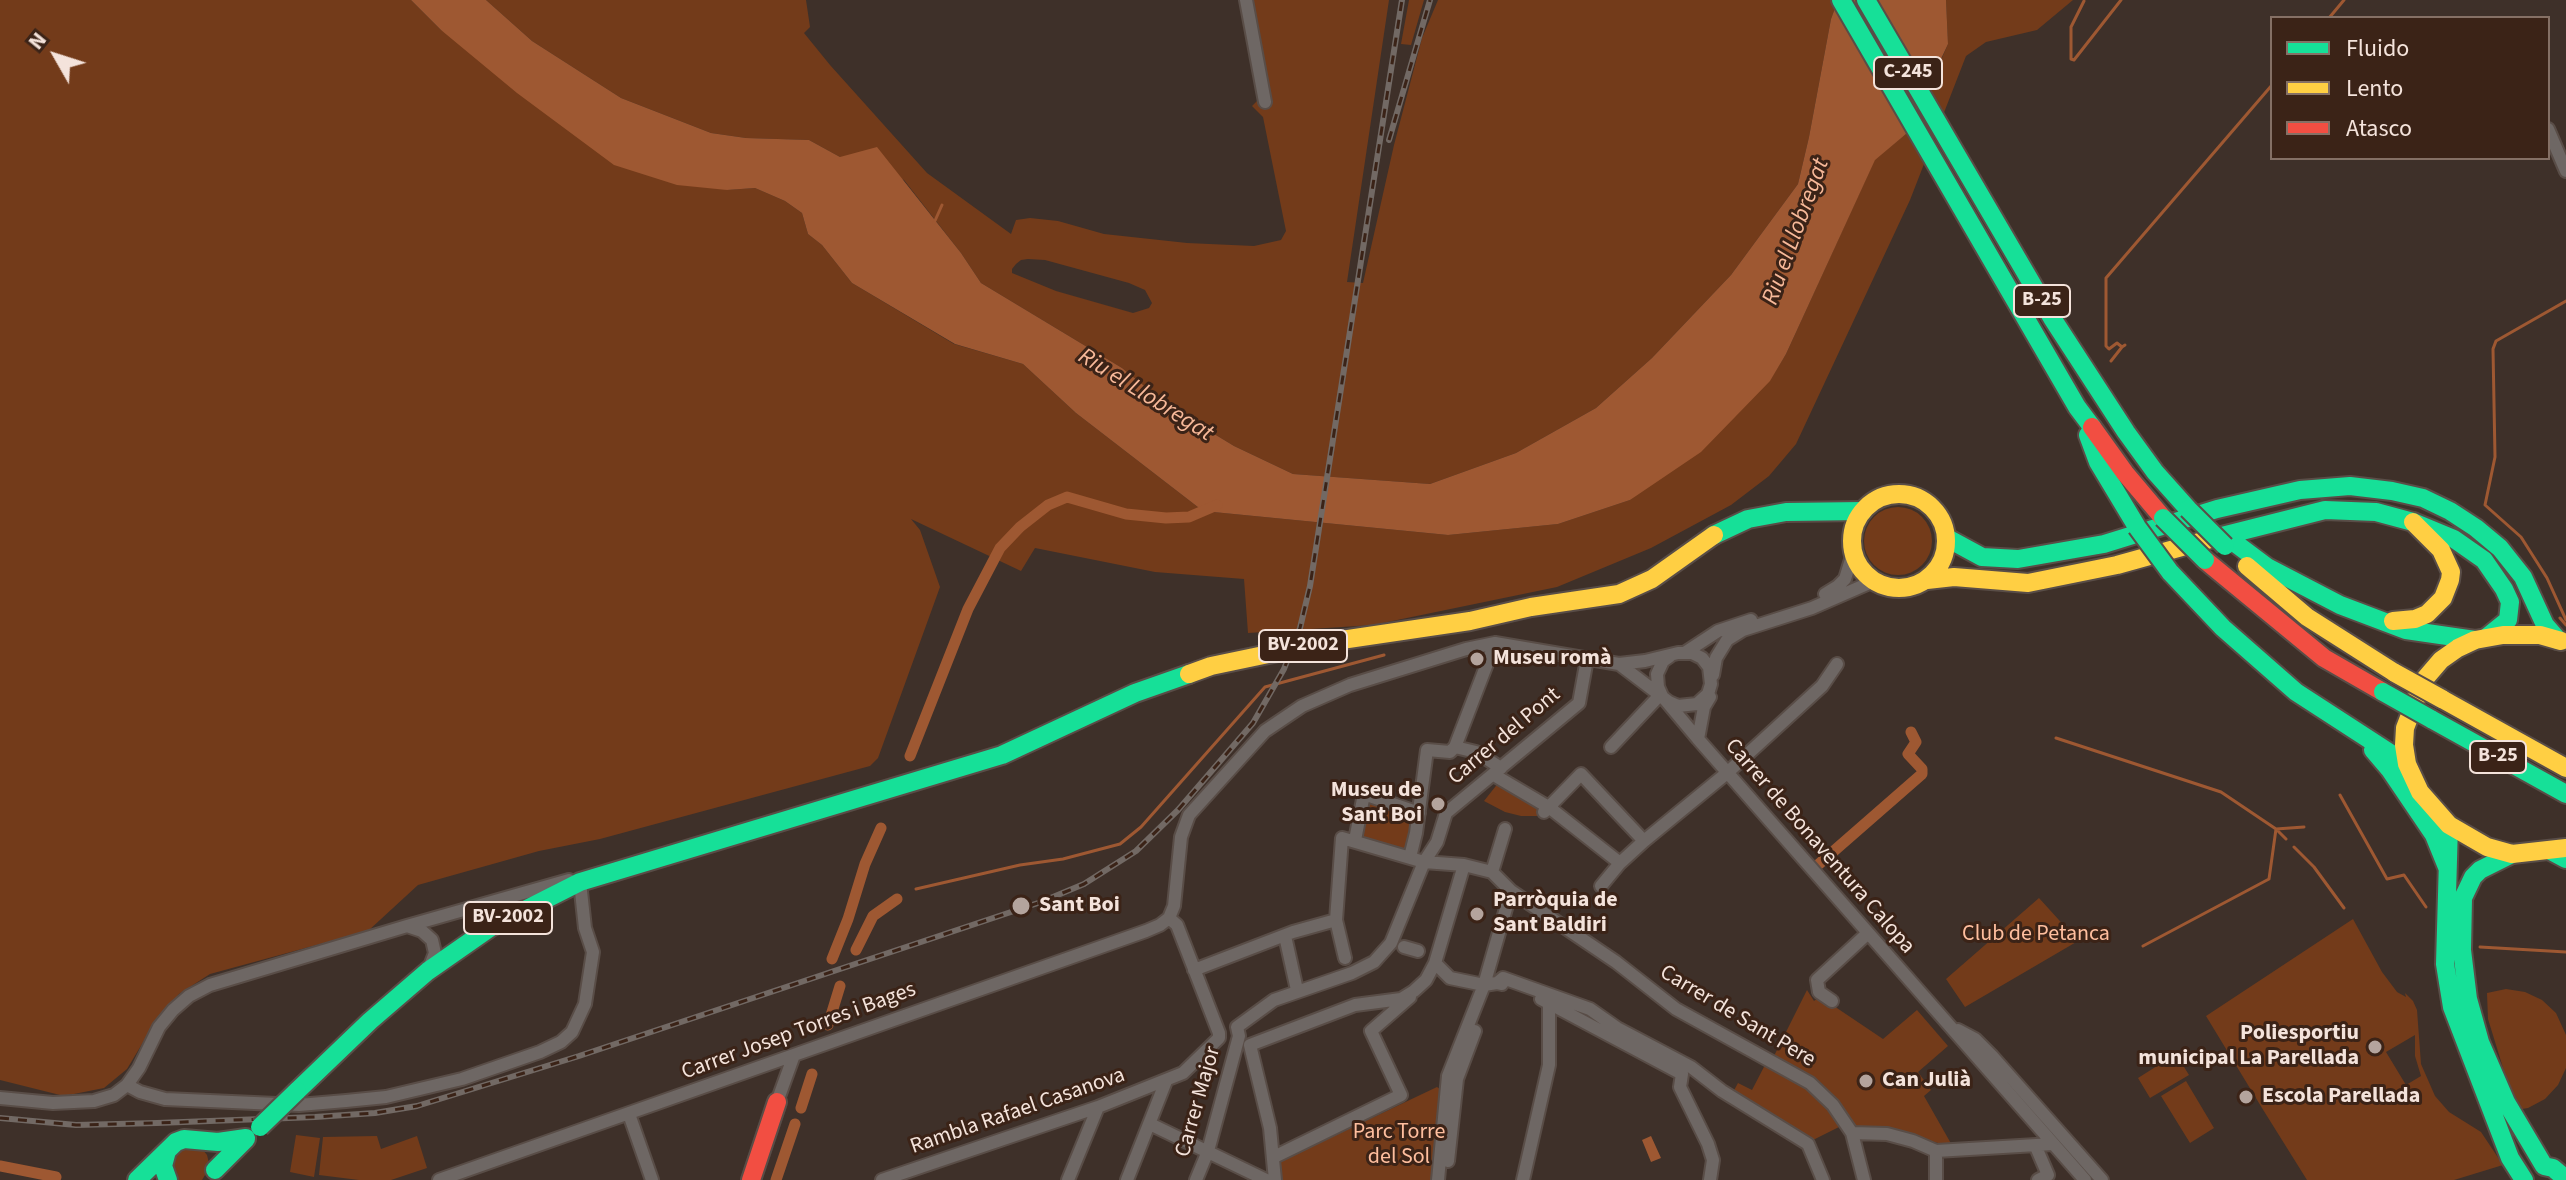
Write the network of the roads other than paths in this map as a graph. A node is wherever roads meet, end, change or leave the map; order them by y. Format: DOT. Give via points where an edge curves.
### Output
graph roads {
  1 [pos="1246,0"];
  2 [pos="1841,0"];
  3 [pos="1866,0"];
  4 [pos="1265,102"];
  5 [pos="2550,134"];
  6 [pos="1963,167"];
  7 [pos="2566,171"];
  8 [pos="1952,189"];
  9 [pos="2077,407"];
  10 [pos="1819,511"];
  11 [pos="1863,511"];
  12 [pos="2413,522"];
  13 [pos="1947,538"];
  14 [pos="2230,544"];
  15 [pos="1853,547"];
  16 [pos="1927,580"];
  17 [pos="1874,581"];
  18 [pos="2387,622"];
  19 [pos="2481,638"];
  20 [pos="2562,642"];
  21 [pos="1495,643"];
  22 [pos="1686,652"];
  23 [pos="1670,656"];
  24 [pos="1587,659"];
  25 [pos="1619,664"];
  26 [pos="1837,664"];
  27 [pos="1711,684"];
  28 [pos="1662,697"];
  29 [pos="2356,731"];
  30 [pos="1698,739"];
  31 [pos="1455,747"];
  32 [pos="1611,747"];
  33 [pos="2407,764"];
  34 [pos="2566,768"];
  35 [pos="1497,771"];
  36 [pos="1727,773"];
  37 [pos="2566,794"];
  38 [pos="1547,810"];
  39 [pos="1419,813"];
  40 [pos="2449,825"];
  41 [pos="1505,829"];
  42 [pos="1355,840"];
  43 [pos="1644,841"];
  44 [pos="2561,853"];
  45 [pos="2512,854"];
  46 [pos="1409,857"];
  47 [pos="1620,863"];
  48 [pos="1422,865"];
  49 [pos="1466,865"];
  50 [pos="626,867"];
  51 [pos="2447,867"];
  52 [pos="1492,872"];
  53 [pos="580,882"];
  54 [pos="1601,886"];
  55 [pos="1511,891"];
  56 [pos="1169,918"];
  57 [pos="1336,920"];
  58 [pos="407,926"];
  59 [pos="1868,933"];
  60 [pos="1285,936"];
  61 [pos="1404,947"];
  62 [pos="1345,958"];
  63 [pos="1429,958"];
  64 [pos="1194,970"];
  65 [pos="428,971"];
  66 [pos="1490,984"];
  67 [pos="1297,990"];
  68 [pos="1414,991"];
  69 [pos="1832,1001"];
  70 [pos="1549,1002"];
  71 [pos="1946,1021"];
  72 [pos="1219,1033"];
  73 [pos="1239,1036"];
  74 [pos="1975,1039"];
  75 [pos="1250,1045"];
  76 [pos="794,1055"];
  77 [pos="1983,1063"];
  78 [pos="758,1068"];
  79 [pos="1166,1081"];
  80 [pos="127,1085"];
  81 [pos="0,1098"];
  82 [pos="777,1102"];
  83 [pos="1098,1107"];
  84 [pos="629,1114"];
  85 [pos="1150,1124"];
  86 [pos="253,1132"];
  87 [pos="1852,1133"];
  88 [pos="203,1141"];
  89 [pos="2053,1144"];
  90 [pos="2036,1147"];
  91 [pos="167,1151"];
  92 [pos="1208,1151"];
  93 [pos="1936,1151"];
  94 [pos="1274,1157"];
  95 [pos="2510,1158"];
  96 [pos="933,1163"];
  97 [pos="214,1176"];
  98 [pos="2566,1179"];
  99 [pos="137,1180"];
  100 [pos="168,1180"];
  101 [pos="439,1180"];
  102 [pos="652,1180"];
  103 [pos="751,1180"];
  104 [pos="882,1180"];
  105 [pos="926,1180"];
  106 [pos="1068,1180"];
  107 [pos="1127,1180"];
  108 [pos="1196,1180"];
  109 [pos="1266,1180"];
  110 [pos="1275,1180"];
  111 [pos="1438,1180"];
  112 [pos="1446,1180"];
  113 [pos="1523,1180"];
  114 [pos="1710,1180"];
  115 [pos="1823,1180"];
  116 [pos="1864,1180"];
  117 [pos="1936,1180"];
  118 [pos="2038,1180"];
  119 [pos="2085,1180"];
  120 [pos="2102,1180"];
  121 [pos="2511,1180"];
  122 [pos="2524,1180"];
  1 -- 4 [label="street"];
  2 -- 8 [label="main road, C-245"];
  3 -- 6 [label="main road, C-245"];
  5 -- 7 [label="street"];
  6 -- 14 [label="main road, B-25, bridge" via="2126,432 2155,472"];
  8 -- 9 [label="main road, B-25"];
  9 -- 29 [label="main road, bridge" via="2098,462 2170,572 2260,662"];
  9 -- 37 [label="main road, B-25, bridge" via="2163,518 2262,609 2324,658"];
  10 -- 11 [label="main road, BV-2002"];
  10 -- 15 [label="main road" via="1835,522"];
  10 -- 50 [label="main road, BV-2002" via="1748,519 1619,594 1211,666 1135,693 1002,755"];
  11 -- 13 [label="main road" via="1891,494 1916,497 1935,510"];
  11 -- 15 [label="main road"];
  12 -- 16 [label="main road" via="2376,512 2325,510 2028,583"];
  12 -- 18 [label="main road" via="2441,550 2450,580 2443,598 2427,614"];
  12 -- 19 [label="main road" via="2454,539 2484,560 2504,589 2510,602 2508,620"];
  13 -- 16 [label="main road" via="1943,559"];
  13 -- 20 [label="main road" via="1982,557 2018,559 2104,544 2300,490 2350,486 2392,491 2450,511 2500,548 2523,577 2545,625"];
  14 -- 18 [label="main road" via="2340,605"];
  14 -- 34 [label="main road, B-25, bridge" via="2307,617 2395,673"];
  15 -- 17 [label="main road" via="1860,568"];
  15 -- 22 [label="street" via="1845,579 1832,590 1718,631"];
  16 -- 17 [label="main road" via="1901,589"];
  17 -- 27 [label="street" via="1727,640 1716,658"];
  18 -- 19 [label="main road" via="2406,630"];
  19 -- 20 [label="main road" via="2540,635"];
  19 -- 33 [label="main road" via="2441,660 2423,681 2405,728"];
  21 -- 24 [label="street"];
  21 -- 31 [label="street"];
  21 -- 56 [label="street" via="1343,687 1265,731 1185,822"];
  22 -- 23 [label="street"];
  22 -- 27 [label="street" via="1706,662"];
  23 -- 25 [label="street"];
  23 -- 28 [label="street" via="1657,678"];
  24 -- 25 [label="street"];
  24 -- 35 [label="street, Carrer del Pont" via="1579,703"];
  25 -- 28 [label="street, Carrer de Bonaventura Calopa"];
  26 -- 36 [label="street" via="1822,686"];
  27 -- 28 [label="street" via="1705,698 1693,706 1678,706"];
  27 -- 30 [label="street"];
  28 -- 30 [label="street, Carrer de Bonaventura Calopa"];
  28 -- 32 [label="street"];
  29 -- 33 [label="main road"];
  29 -- 51 [label="main road" via="2434,835"];
  30 -- 36 [label="street, Carrer de Bonaventura Calopa"];
  31 -- 35 [label="street" via="1476,752"];
  31 -- 39 [label="street" via="1450,752 1427,750"];
  33 -- 40 [label="main road" via="2420,792"];
  35 -- 38 [label="street"];
  35 -- 48 [label="street, Carrer del Pont" via="1446,813 1438,840"];
  36 -- 43 [label="street"];
  36 -- 59 [label="street, Carrer de Bonaventura Calopa"];
  38 -- 43 [label="street" via="1581,774"];
  38 -- 47 [label="street"];
  39 -- 42 [label="street" via="1364,794"];
  39 -- 46 [label="street"];
  40 -- 45 [label="main road" via="2487,847"];
  40 -- 51 [label="main road"];
  41 -- 52 [label="street"];
  42 -- 46 [label="street"];
  42 -- 57 [label="street" via="1342,838"];
  43 -- 47 [label="street"];
  44 -- 45 [label="main road"];
  45 -- 98 [label="main road" via="2480,870 2463,898 2468,999 2506,1102 2544,1166"];
  46 -- 48 [label="street"];
  47 -- 54 [label="street"];
  48 -- 49 [label="street"];
  48 -- 67 [label="street, Carrer del Pont" via="1391,943 1374,962"];
  49 -- 52 [label="street"];
  49 -- 63 [label="street"];
  50 -- 53 [label="main road, BV-2002"];
  50 -- 58 [label="street"];
  51 -- 95 [label="main road" via="2445,964 2452,1007"];
  52 -- 55 [label="street, Carrer de Sant Pere"];
  53 -- 65 [label="main road, BV-2002" via="491,927"];
  53 -- 80 [label="street" via="593,952 585,1004 572,1032 540,1052 462,1079 386,1097 299,1105 165,1099"];
  55 -- 66 [label="street"];
  55 -- 87 [label="street, Carrer de Sant Pere" via="1676,1009 1810,1083"];
  56 -- 64 [label="street" via="1177,925"];
  56 -- 76 [label="street, Carrer Josep Torres i Bages" via="1146,931"];
  57 -- 60 [label="street"];
  57 -- 62 [label="street"];
  58 -- 65 [label="street" via="432,940 435,956"];
  58 -- 80 [label="street" via="210,985 189,996 159,1027"];
  59 -- 69 [label="street" via="1813,986"];
  59 -- 71 [label="street, Carrer de Bonaventura Calopa"];
  60 -- 64 [label="street"];
  60 -- 67 [label="street"];
  61 -- 63 [label="street"];
  63 -- 66 [label="street" via="1450,978"];
  63 -- 68 [label="street" via="1426,980"];
  64 -- 72 [label="street"];
  65 -- 86 [label="main road, BV-2002, bridge"];
  66 -- 70 [label="street"];
  66 -- 111 [label="street" via="1448,1076"];
  66 -- 112 [label="street" via="1457,1079"];
  66 -- 115 [label="street" via="1503,978 1590,1009 1691,1067 1808,1144"];
  67 -- 73 [label="street, Carrer del Pont" via="1259,1009 1237,1027"];
  68 -- 75 [label="street" via="1401,999 1355,1005"];
  68 -- 94 [label="street" via="1371,1031 1401,1095"];
  70 -- 113 [label="street" via="1549,1065"];
  70 -- 114 [label="street" via="1682,1074 1680,1087 1713,1160"];
  71 -- 74 [label="street, Carrer de Bonaventura Calopa"];
  71 -- 77 [label="street, Carrer de Bonaventura Calopa"];
  72 -- 73 [label="street"];
  72 -- 79 [label="street, Rambla Rafael Casanova" via="1183,1073"];
  73 -- 75 [label="street"];
  73 -- 92 [label="street, Carrer Major"];
  74 -- 77 [label="street, Carrer de Bonaventura Calopa"];
  74 -- 120 [label="street, Carrer de Bonaventura Calopa"];
  75 -- 94 [label="street"];
  76 -- 78 [label="street, Carrer Josep Torres i Bages"];
  76 -- 82 [label="street"];
  77 -- 89 [label="street, Carrer de Bonaventura Calopa"];
  78 -- 82 [label="street" via="774,1076"];
  78 -- 84 [label="street, Carrer Josep Torres i Bages"];
  79 -- 83 [label="street, Rambla Rafael Casanova"];
  79 -- 85 [label="street"];
  80 -- 81 [label="street" via="94,1101"];
  82 -- 103 [label="main road"];
  83 -- 96 [label="street, Rambla Rafael Casanova"];
  83 -- 106 [label="street"];
  84 -- 101 [label="street, Carrer Josep Torres i Bages"];
  84 -- 102 [label="street"];
  85 -- 92 [label="street"];
  85 -- 107 [label="street"];
  86 -- 88 [label="main road" via="227,1142"];
  86 -- 97 [label="main road, BV-2002"];
  87 -- 93 [label="street" via="1887,1134"];
  87 -- 116 [label="street, Carrer de Sant Pere"];
  88 -- 91 [label="main road" via="184,1139"];
  88 -- 97 [label="main road" via="214,1154"];
  89 -- 90 [label="street"];
  89 -- 119 [label="street, Carrer de Bonaventura Calopa"];
  90 -- 93 [label="street"];
  90 -- 118 [label="street" via="2048,1175"];
  91 -- 99 [label="main road"];
  91 -- 100 [label="main road" via="163,1166"];
  92 -- 108 [label="street, Carrer Major"];
  92 -- 109 [label="street"];
  93 -- 117 [label="street"];
  94 -- 110 [label="street"];
  95 -- 121 [label="street"];
  95 -- 122 [label="main road"];
  96 -- 104 [label="street, Rambla Rafael Casanova"];
  96 -- 105 [label="street"];
}
